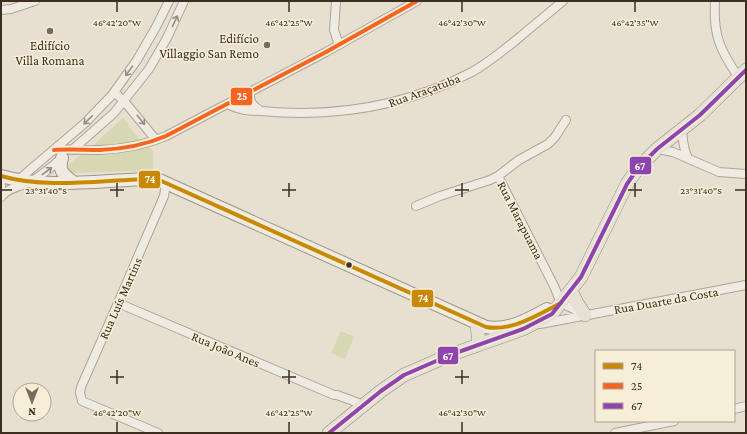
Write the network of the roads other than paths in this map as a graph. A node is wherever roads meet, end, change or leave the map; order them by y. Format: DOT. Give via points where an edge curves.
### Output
graph roads {
  1 [pos="35,1"];
  2 [pos="336,1"];
  3 [pos="417,1"];
  4 [pos="562,1"];
  5 [pos="715,1"];
  6 [pos="168,2"];
  7 [pos="183,4"];
  8 [pos="1,10"];
  9 [pos="154,31"];
  10 [pos="167,38"];
  11 [pos="339,45"];
  12 [pos="137,60"];
  13 [pos="149,69"];
  14 [pos="743,74"];
  15 [pos="114,92"];
  16 [pos="250,93"];
  17 [pos="124,101"];
  18 [pos="227,104"];
  19 [pos="261,111"];
  20 [pos="566,120"];
  21 [pos="682,130"];
  22 [pos="156,140"];
  23 [pos="73,149"];
  24 [pos="657,149"];
  25 [pos="58,154"];
  26 [pos="688,158"];
  27 [pos="746,174"];
  28 [pos="1,176"];
  29 [pos="498,176"];
  30 [pos="17,181"];
  31 [pos="30,182"];
  32 [pos="73,182"];
  33 [pos="1,185"];
  34 [pos="168,189"];
  35 [pos="1,197"];
  36 [pos="416,206"];
  37 [pos="746,285"];
  38 [pos="571,291"];
  39 [pos="118,303"];
  40 [pos="561,303"];
  41 [pos="585,315"];
  42 [pos="477,324"];
  43 [pos="530,326"];
  44 [pos="479,344"];
  45 [pos="746,406"];
  46 [pos="361,407"];
  47 [pos="735,409"];
  48 [pos="669,422"];
  49 [pos="158,433"];
  50 [pos="329,433"];
  51 [pos="615,433"];
  1 -- 8 [label="street"];
  2 -- 11 [label="street" via="334,30"];
  3 -- 11 [label="street"];
  4 -- 19 [label="street, Rua Araçatuba" via="485,63 453,81 426,91 380,105 340,112"];
  5 -- 14 [label="street" via="715,31 724,53"];
  6 -- 7 [label="street"];
  6 -- 9 [label="street"];
  10 -- 7 [label="street, one-way"];
  9 -- 10 [label="street"];
  9 -- 12 [label="street"];
  10 -- 13 [label="street"];
  11 -- 16 [label="street"];
  12 -- 13 [label="street"];
  12 -- 15 [label="street, one-way"];
  13 -- 17 [label="street"];
  14 -- 21 [label="main road"];
  15 -- 17 [label="street"];
  15 -- 25 [label="street, one-way"];
  16 -- 18 [label="street"];
  16 -- 19 [label="street" via="252,105"];
  17 -- 22 [label="street, one-way"];
  17 -- 23 [label="street"];
  18 -- 19 [label="street, Rua Araçatuba" via="237,110"];
  18 -- 22 [label="street"];
  20 -- 29 [label="street, Rua Marapuama" via="548,144 519,160"];
  21 -- 24 [label="main road"];
  21 -- 26 [label="street"];
  22 -- 23 [label="street" via="120,148"];
  23 -- 25 [label="street"];
  23 -- 25 [label="street"];
  24 -- 26 [label="street"];
  24 -- 38 [label="main road" via="632,176"];
  25 -- 30 [label="street"];
  31 -- 25 [label="street, one-way" via="47,171"];
  25 -- 32 [label="main road" via="62,171"];
  26 -- 27 [label="street" via="719,172"];
  28 -- 30 [label="main road"];
  29 -- 36 [label="street"];
  29 -- 40 [label="street, Rua Marapuama"];
  30 -- 31 [label="main road"];
  31 -- 32 [label="main road"];
  31 -- 35 [label="street" via="7,191"];
  32 -- 34 [label="main road" via="157,179"];
  33 -- 35 [label="street"];
  34 -- 39 [label="street, Rua Luís Martins"];
  34 -- 42 [label="main road"];
  37 -- 41 [label="street, Rua Duarte da Costa"];
  38 -- 40 [label="main road"];
  38 -- 41 [label="main road"];
  39 -- 46 [label="street, Rua João Anes"];
  39 -- 49 [label="street, Rua Luís Martins" via="81,386 82,401"];
  40 -- 41 [label="street"];
  40 -- 42 [label="main road" via="504,328 493,329"];
  40 -- 43 [label="main road" via="549,317"];
  41 -- 43 [label="street, Rua Duarte da Costa"];
  42 -- 44 [label="main road"];
  43 -- 44 [label="main road"];
  44 -- 46 [label="main road" via="404,375"];
  45 -- 47 [label="street"];
  46 -- 50 [label="main road"];
  48 -- 51 [label="street"];
}
